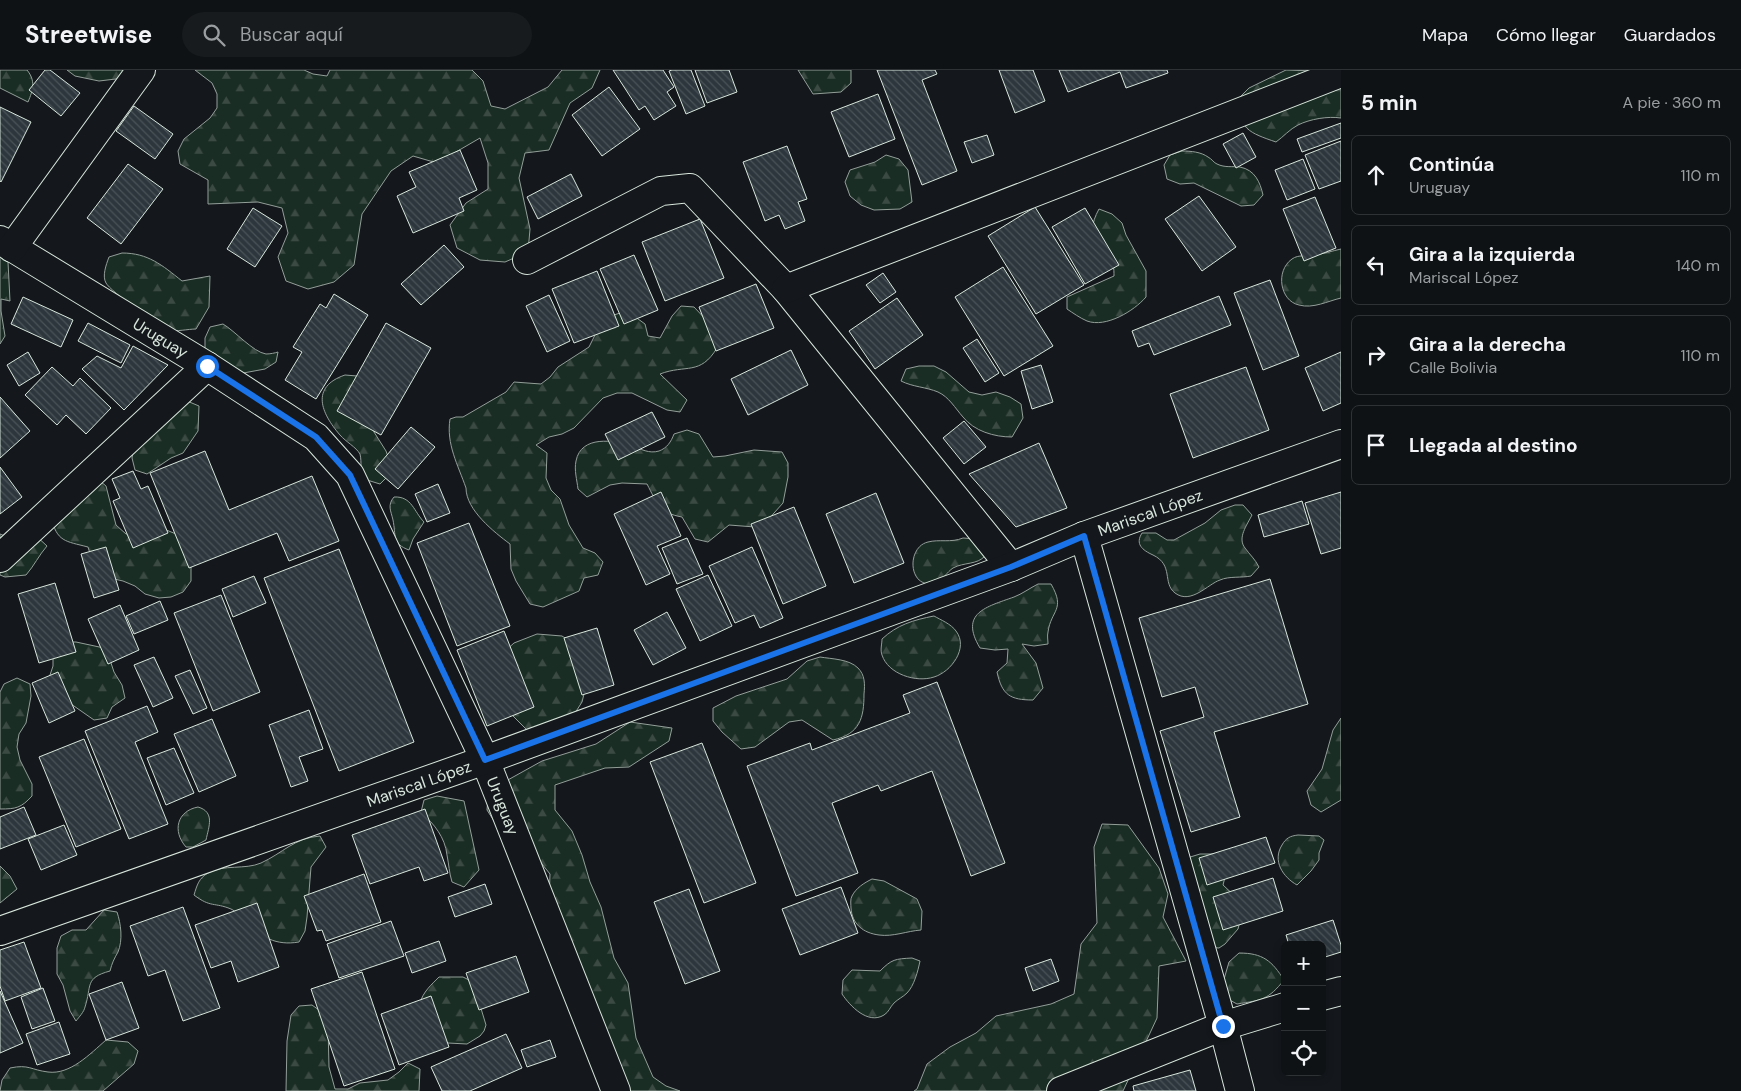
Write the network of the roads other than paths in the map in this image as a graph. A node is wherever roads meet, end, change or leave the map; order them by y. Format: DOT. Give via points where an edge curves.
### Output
graph roads {
  1 [pos="141,70"];
  2 [pos="1341,73"];
  3 [pos="6,244"];
  4 [pos="527,260"];
  5 [pos="786,289"];
  6 [pos="207,366"];
  7 [pos="1341,444"];
  8 [pos="1084,536"];
  9 [pos="0,558"];
  10 [pos="1011,567"];
  11 [pos="485,760"];
  12 [pos="0,931"];
  13 [pos="1341,991"];
  14 [pos="1326,995"];
  15 [pos="1281,1008"];
  16 [pos="1223,1026"];
  17 [pos="616,1091"];
  18 [pos="1061,1091"];
  19 [pos="1240,1091"];
  1 -- 3 [label="street"];
  2 -- 5 [label="street"];
  3 -- 6 [label="street, Uruguay"];
  4 -- 5 [label="street" via="662,191 690,188"];
  5 -- 10 [label="street"];
  6 -- 9 [label="street"];
  6 -- 11 [label="street, Uruguay" via="316,437 350,475"];
  7 -- 8 [label="street, Mariscal López"];
  8 -- 10 [label="street, Mariscal López"];
  8 -- 16 [label="street"];
  10 -- 11 [label="street, Mariscal López"];
  11 -- 12 [label="street, Mariscal López"];
  11 -- 17 [label="street, Uruguay"];
  13 -- 14 [label="street"];
  15 -- 16 [label="street"];
  16 -- 18 [label="street"];
  16 -- 19 [label="street"];
}
